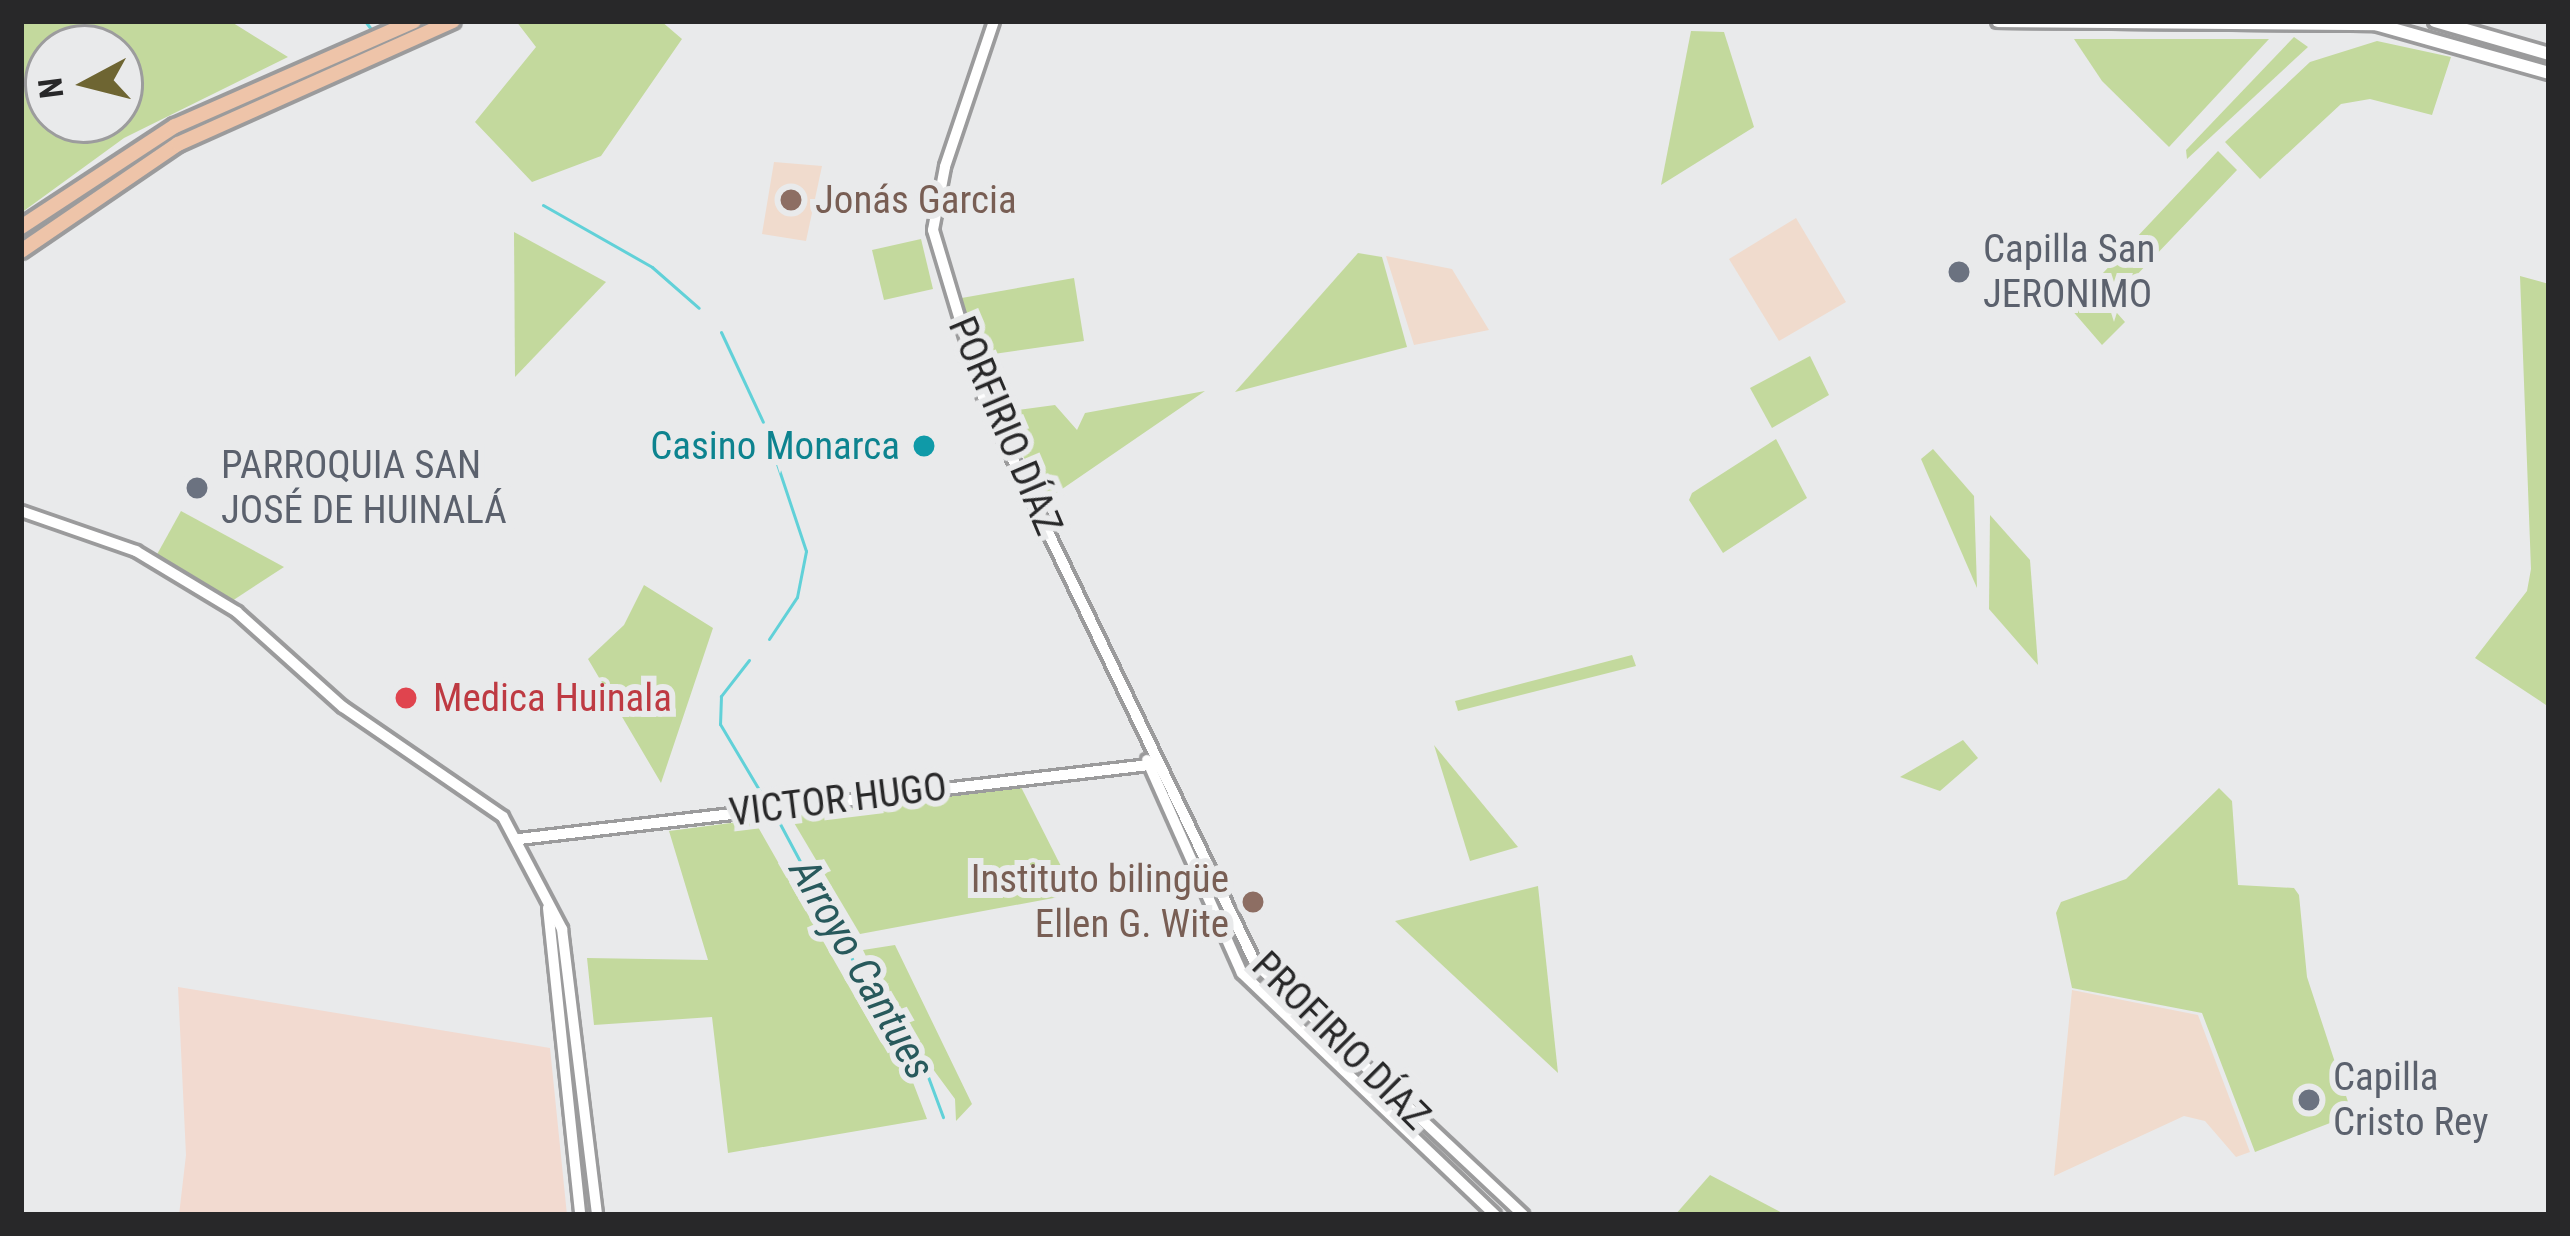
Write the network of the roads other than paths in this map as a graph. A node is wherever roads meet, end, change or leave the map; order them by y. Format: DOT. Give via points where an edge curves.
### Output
graph roads {
  1 [pos="414,21"];
  2 [pos="453,21"];
  3 [pos="994,21"];
  4 [pos="1998,21"];
  5 [pos="2435,21"];
  6 [pos="2549,54"];
  7 [pos="2549,73"];
  8 [pos="21,227"];
  9 [pos="21,251"];
  10 [pos="21,511"];
  11 [pos="1150,765"];
  12 [pos="519,839"];
  13 [pos="556,928"];
  14 [pos="580,1215"];
  15 [pos="597,1215"];
  16 [pos="1496,1215"];
  17 [pos="1522,1215"];
  1 -- 8 [label="main road" via="175,126"];
  2 -- 9 [label="main road" via="178,144"];
  3 -- 11 [label="street, PORFIRIO DÍAZ" via="945,167 933,230 969,363"];
  4 -- 7 [label="main road" via="2375,24"];
  5 -- 6 [label="main road"];
  10 -- 12 [label="street" via="136,551 236,612 343,707 475,790"];
  11 -- 12 [label="street, VICTOR HUGO"];
  11 -- 16 [label="street" via="1242,973"];
  11 -- 17 [label="street, PROFIRIO DÍAZ" via="1262,972"];
  12 -- 13 [label="street"];
  13 -- 14 [label="street"];
  13 -- 15 [label="street"];
}
